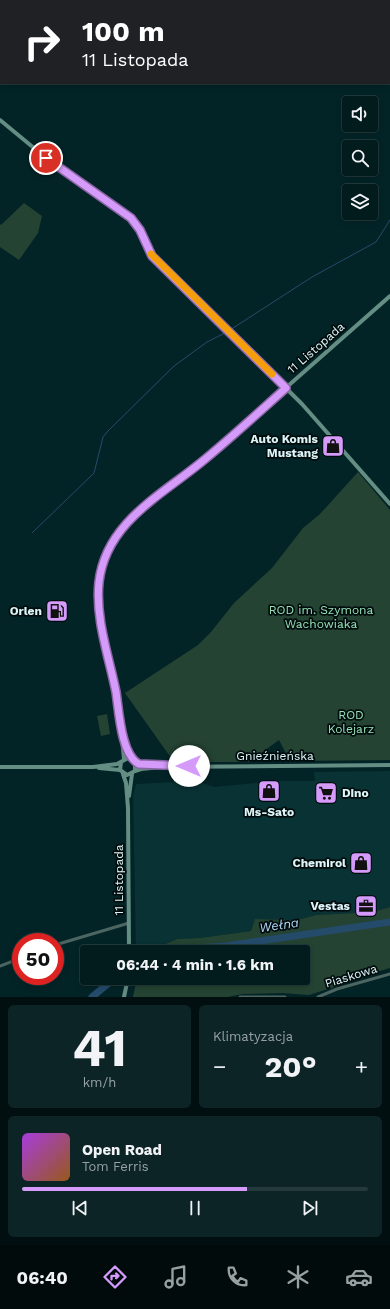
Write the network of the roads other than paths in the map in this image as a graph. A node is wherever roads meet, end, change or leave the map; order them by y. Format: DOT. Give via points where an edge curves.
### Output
graph roads {
  1 [pos="0,120"];
  2 [pos="390,296"];
  3 [pos="286,388"];
  4 [pos="390,504"];
  5 [pos="122,728"];
  6 [pos="122,761"];
  7 [pos="134,761"];
  8 [pos="390,766"];
  9 [pos="0,767"];
  10 [pos="93,767"];
  11 [pos="161,767"];
  12 [pos="122,772"];
  13 [pos="133,773"];
  14 [pos="128,808"];
  15 [pos="129,923"];
  16 [pos="64,942"];
  17 [pos="129,945"];
  18 [pos="12,961"];
  19 [pos="0,966"];
  20 [pos="390,974"];
  21 [pos="127,985"];
  22 [pos="124,997"];
  23 [pos="240,997"];
  24 [pos="285,997"];
  25 [pos="318,997"];
  1 -- 3 [label="main road" via="46,158 131,218 140,230 152,256"];
  2 -- 3 [label="main road, 11 Listopada"];
  3 -- 4 [label="main road"];
  3 -- 5 [label="main road, 11 Listopada" via="203,461 134,515 108,549 99,580 99,607"];
  5 -- 6 [label="main road, 11 Listopada"];
  5 -- 7 [label="main road, 11 Listopada" via="127,752"];
  6 -- 7 [label="main road, Gnieźnieńska"];
  6 -- 10 [label="main road"];
  6 -- 12 [label="main road, 11 Listopada"];
  7 -- 11 [label="main road, Gnieźnieńska"];
  7 -- 13 [label="main road, 11 Listopada"];
  8 -- 11 [label="main road, Gnieźnieńska"];
  9 -- 10 [label="main road"];
  10 -- 12 [label="main road"];
  11 -- 13 [label="main road, Gnieźnieńska" via="141,769"];
  12 -- 13 [label="main road, Gnieźnieńska"];
  12 -- 14 [label="main road, 11 Listopada" via="126,783"];
  13 -- 14 [label="main road, 11 Listopada"];
  14 -- 15 [label="main road, 11 Listopada"];
  15 -- 16 [label="street"];
  15 -- 17 [label="main road, 11 Listopada"];
  18 -- 19 [label="street"];
  20 -- 25 [label="street, Piaskowa"];
  21 -- 22 [label="main road"];
  23 -- 24 [label="street"];
}
